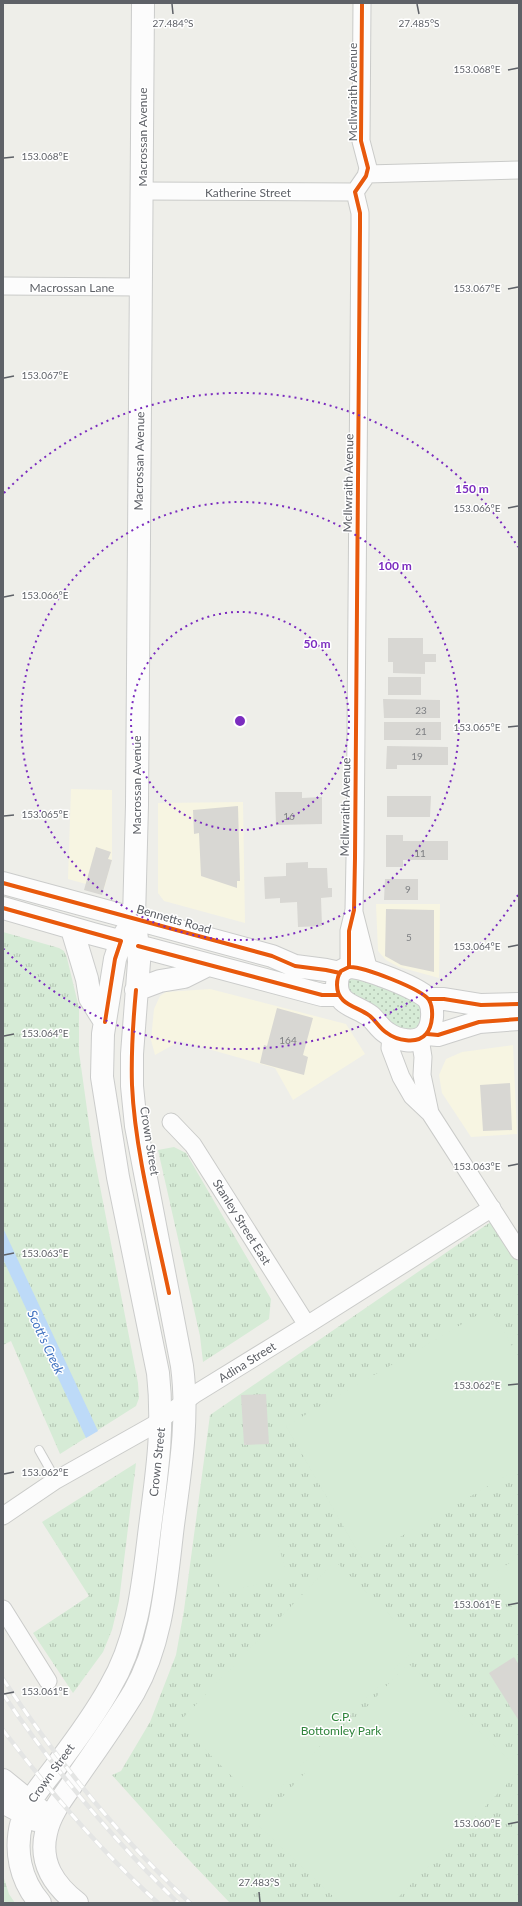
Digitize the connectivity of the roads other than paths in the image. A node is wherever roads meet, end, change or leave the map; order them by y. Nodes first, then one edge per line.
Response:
1 (143, 3) edge
2 (362, 3) edge
3 (519, 170) edge
4 (367, 174) junction
5 (141, 191) junction
6 (355, 192) junction
7 (3, 286) edge
8 (140, 287) junction
9 (3, 883) edge
10 (3, 908) edge
11 (134, 918) junction
12 (72, 929) junction
13 (130, 944) junction
14 (208, 965) junction
15 (352, 971) junction
16 (136, 990) junction
17 (339, 996) junction
18 (429, 999) junction
19 (519, 1004) edge
20 (519, 1019) edge
21 (105, 1022) junction
22 (391, 1036) junction
23 (424, 1036) junction
24 (430, 1113) junction
25 (171, 1122) dead end
26 (492, 1208) junction
27 (519, 1251) edge
28 (307, 1325) junction
29 (185, 1400) junction
30 (161, 1419) junction
31 (38, 1450) dead end
32 (56, 1480) junction
33 (3, 1516) edge
34 (3, 1609) edge
35 (48, 1680) dead end
36 (3, 1780) edge
37 (3, 1802) edge
38 (26, 1808) junction
39 (50, 1822) junction
40 (3, 1842) edge
41 (20, 1864) junction
42 (40, 1903) edge
43 (77, 1903) edge

1 - 5 main road, Macrossan Avenue
2 - 4 street, McIlwraith Avenue
3 - 4 street
4 - 6 street
5 - 6 street, Katherine Street
5 - 8 main road, Macrossan Avenue
6 - 15 street, McIlwraith Avenue
7 - 8 street, Macrossan Lane
8 - 11 main road, Macrossan Avenue
9 - 11 main road, Bennetts Road
10 - 12 main road
11 - 13 main road, Crown Street
11 - 15 main road, Bennetts Road
12 - 13 main road
12 - 21 main road
13 - 14 main road
13 - 16 main road, Crown Street
13 - 21 main road, Crown Street
14 - 16 main road
14 - 17 main road
15 - 17 main road
15 - 18 main road, Bennetts Road
16 - 29 main road, Crown Street
17 - 22 main road
18 - 19 main road
18 - 23 main road
20 - 23 main road
21 - 30 main road, Crown Street
22 - 23 main road
22 - 24 street
23 - 24 street
24 - 26 street
25 - 28 street, Stanley Street East
26 - 27 street
26 - 28 street, Adina Street
28 - 29 street, Adina Street
29 - 30 street, Adina Street
29 - 39 main road, Crown Street
30 - 32 street, Adina Street
30 - 38 main road, Crown Street
31 - 32 lane
32 - 33 street, Adina Street
34 - 35 street
36 - 38 main road
37 - 38 main road
38 - 39 main road
38 - 41 main road, Crown Street
39 - 43 main road
40 - 41 main road
41 - 42 main road

